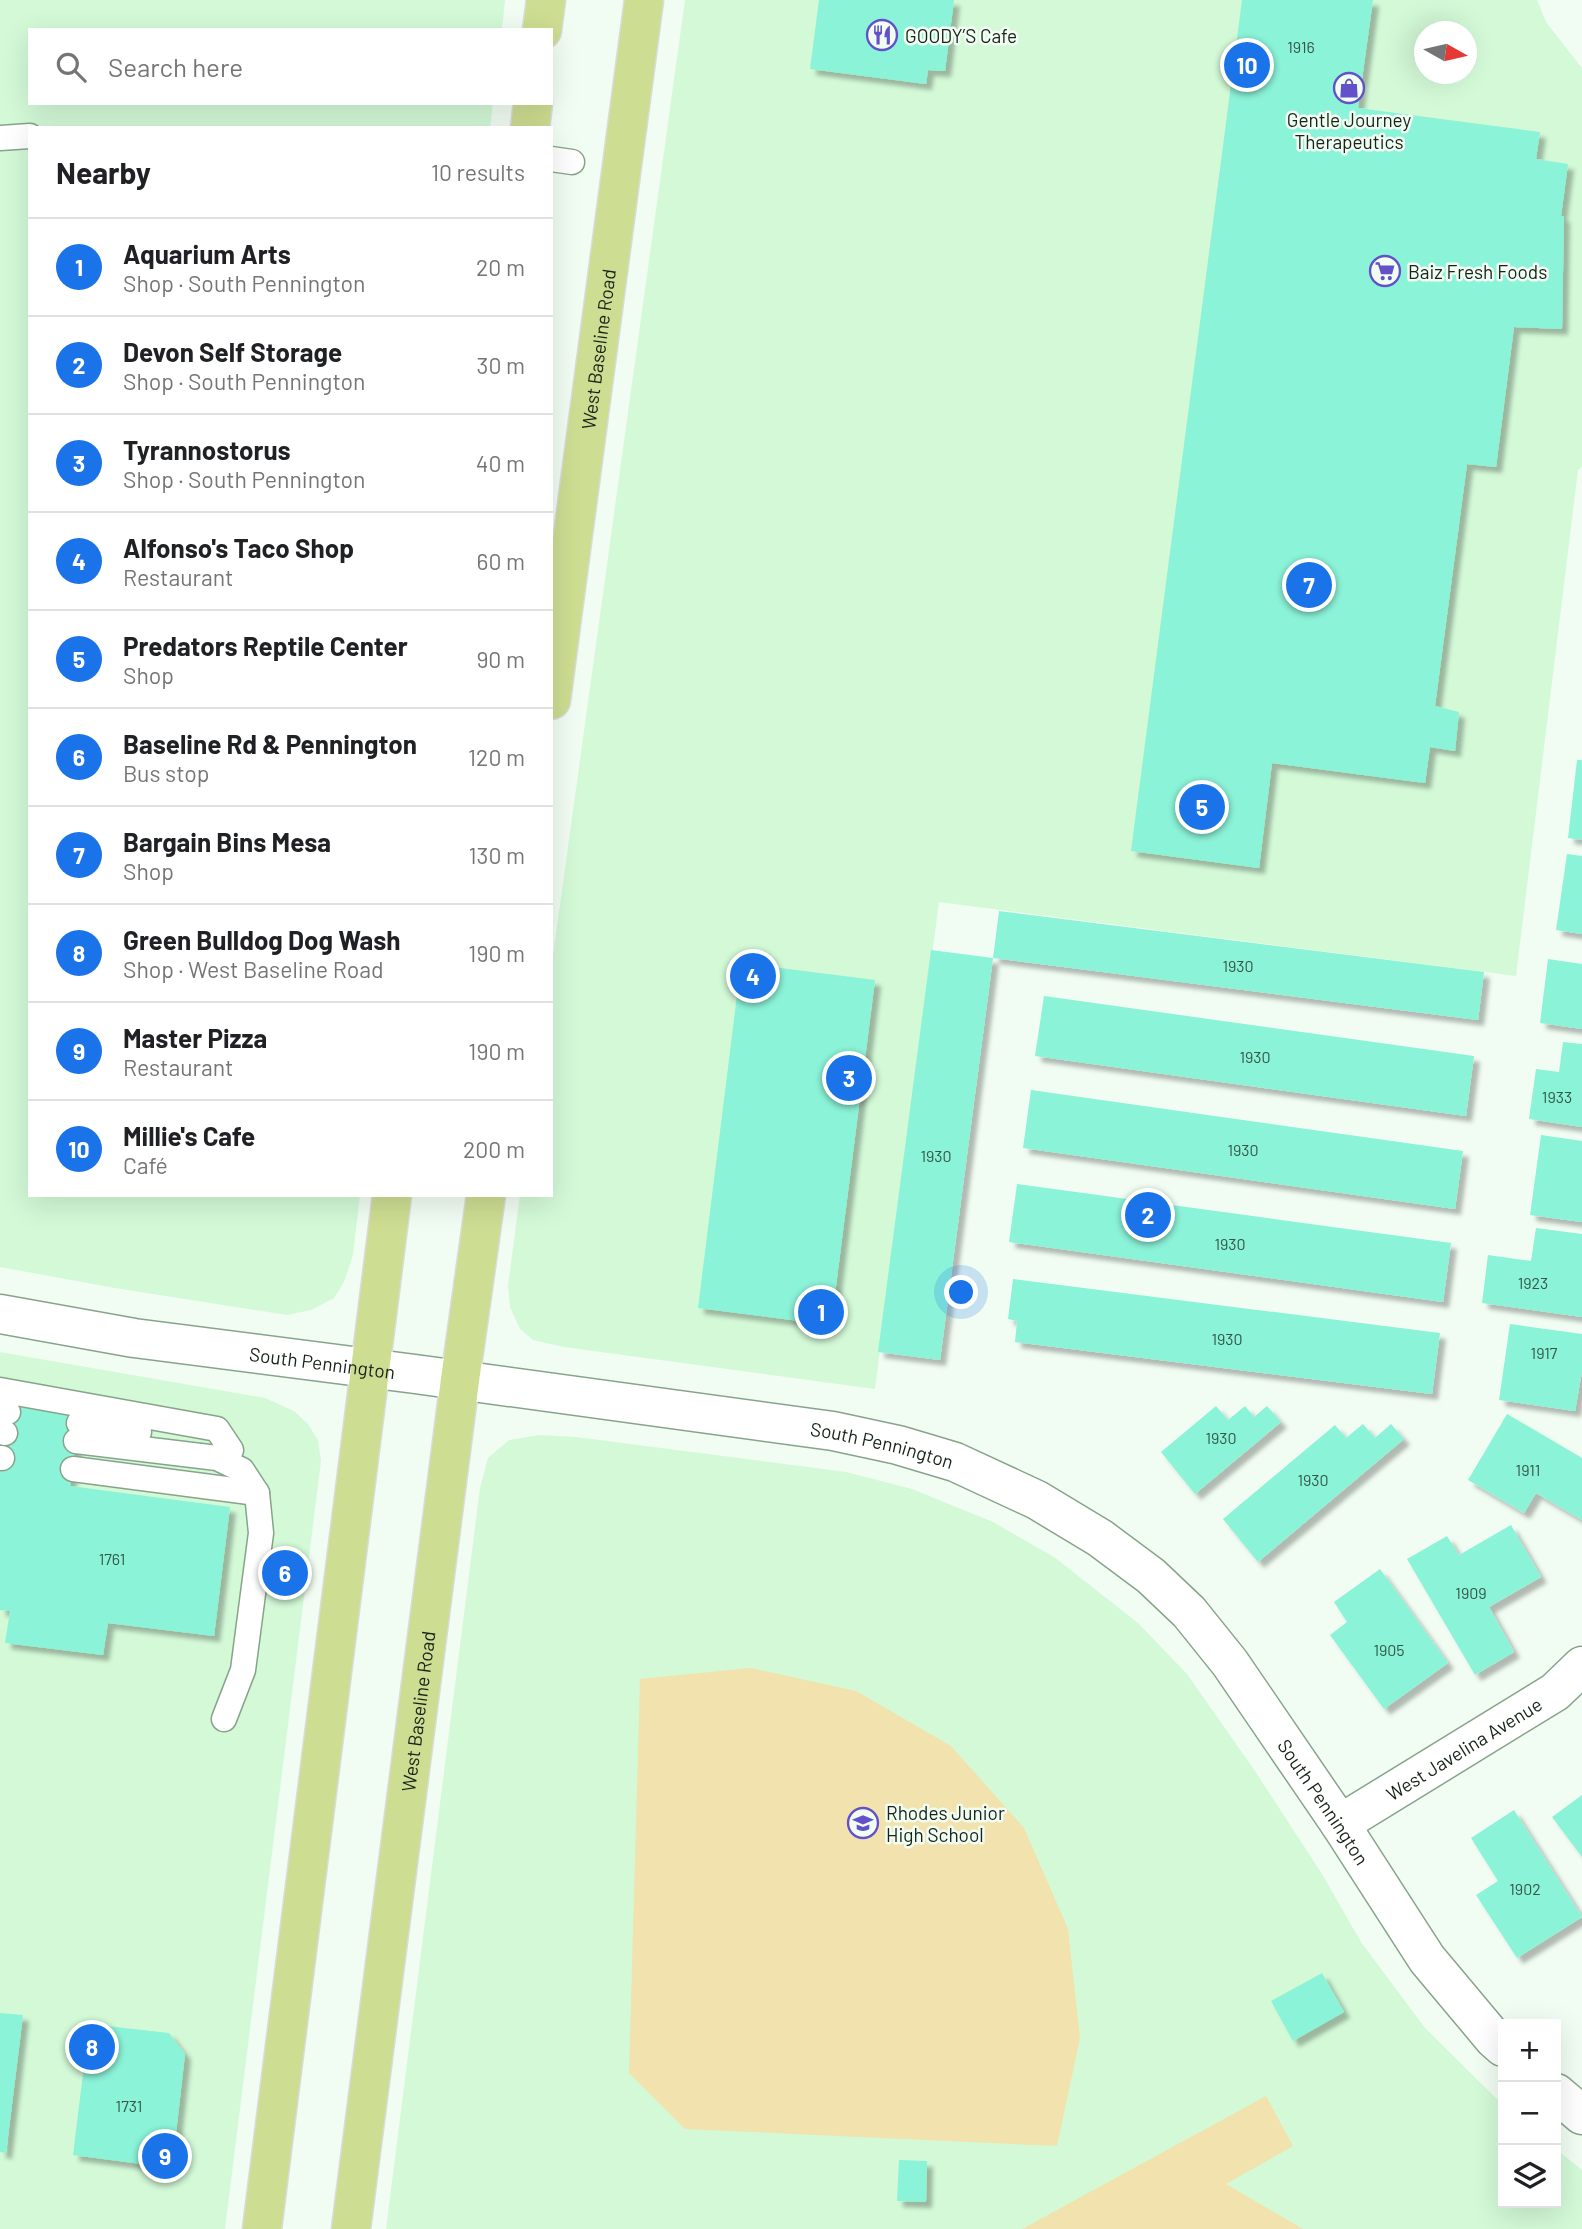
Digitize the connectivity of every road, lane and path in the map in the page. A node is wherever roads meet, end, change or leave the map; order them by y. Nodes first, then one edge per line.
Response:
1 (546, 0) edge
2 (644, 0) edge
3 (542, 28) edge
4 (533, 105) edge
5 (530, 126) edge
6 (28, 136) edge
7 (0, 138) edge
8 (553, 686) edge
9 (392, 1197) edge
10 (486, 1197) edge
11 (0, 1314) edge
12 (370, 1368) junction
13 (460, 1380) junction
14 (3, 1415) edge
15 (78, 1432) dead end
16 (236, 1460) junction
17 (73, 1469) dead end
18 (257, 1493) junction
19 (1582, 1666) edge
20 (224, 1719) dead end
21 (1340, 1825) junction
22 (1498, 2043) edge
23 (1561, 2097) edge
24 (1582, 2115) edge
25 (262, 2229) edge
26 (351, 2229) edge

1 - 3 main road
2 - 8 main road, West Baseline Road
4 - 5 main road
6 - 7 lane
9 - 12 main road
10 - 13 main road, West Baseline Road
11 - 12 street, South Pennington
12 - 13 street, South Pennington
12 - 25 main road
13 - 21 street, South Pennington
13 - 26 main road, West Baseline Road
14 - 16 lane
15 - 16 lane
16 - 18 lane
17 - 18 lane
18 - 20 lane
19 - 21 street, West Javelina Avenue
21 - 22 street, South Pennington
23 - 24 street

